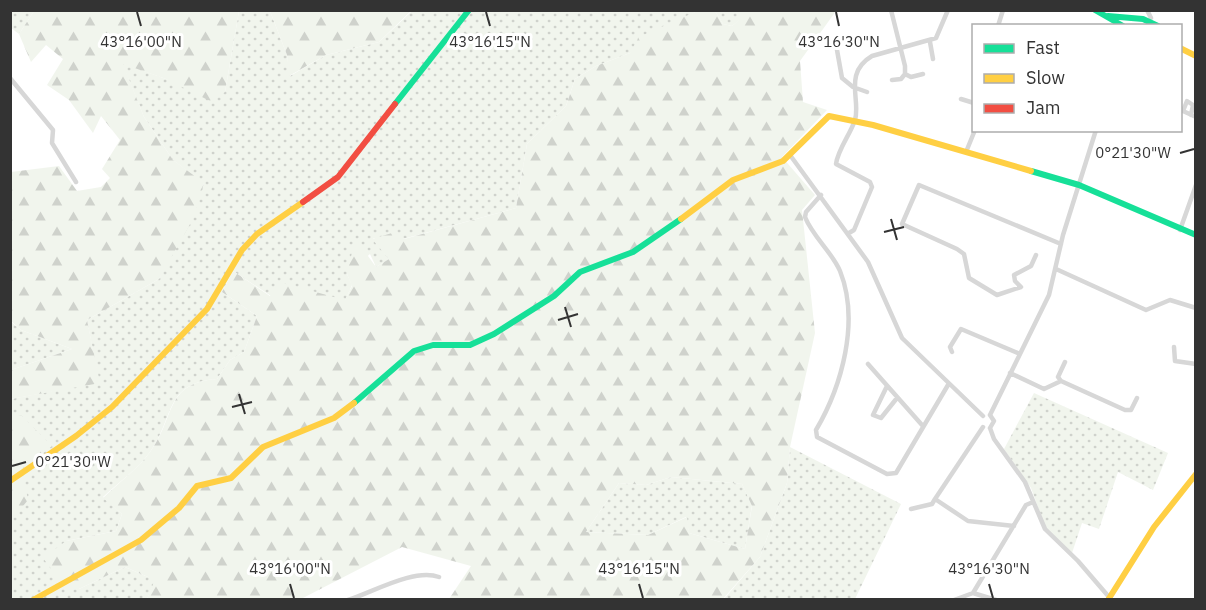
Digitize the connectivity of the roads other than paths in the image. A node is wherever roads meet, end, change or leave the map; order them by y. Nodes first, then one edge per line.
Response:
1 (469, 10) edge
2 (891, 10) edge
3 (1095, 10) edge
4 (1146, 10) edge
5 (946, 12) edge
6 (1108, 16) junction
7 (1151, 18) junction
8 (1139, 19) junction
9 (1120, 24) edge
10 (1135, 24) edge
11 (1156, 24) edge
12 (930, 42) junction
13 (1182, 49) edge
14 (837, 50) dead end
15 (900, 50) junction
16 (1196, 56) edge
17 (933, 58) dead end
18 (905, 74) junction
19 (923, 74) dead end
20 (10, 78) edge
21 (892, 80) dead end
22 (853, 87) junction
23 (867, 92) dead end
24 (961, 99) dead end
25 (972, 102) edge
26 (855, 120) junction
27 (974, 132) edge
28 (1094, 132) edge
29 (966, 152) junction
30 (790, 155) junction
31 (76, 182) dead end
32 (1079, 185) junction
33 (1196, 185) edge
34 (820, 195) junction
35 (1180, 230) junction
36 (849, 233) junction
37 (1196, 235) edge
38 (1061, 244) junction
39 (1036, 255) dead end
40 (1056, 269) junction
41 (1196, 308) edge
42 (1174, 347) dead end
43 (952, 352) dead end
44 (1020, 354) junction
45 (1065, 362) dead end
46 (868, 364) dead end
47 (1196, 364) edge
48 (1010, 374) junction
49 (1061, 381) junction
50 (948, 385) junction
51 (887, 386) junction
52 (897, 398) junction
53 (1137, 398) dead end
54 (990, 415) junction
55 (983, 416) junction
56 (922, 425) junction
57 (983, 427) junction
58 (990, 428) junction
59 (1196, 474) edge
60 (10, 481) edge
61 (935, 499) junction
62 (1033, 502) junction
63 (911, 509) dead end
64 (1014, 526) junction
65 (439, 577) dead end
66 (973, 593) junction
67 (1109, 598) edge
68 (33, 600) edge
69 (348, 600) edge
70 (954, 600) edge
71 (996, 600) edge

1 - 60 street
2 - 15 street
3 - 6 street
4 - 7 street
4 - 8 street
5 - 12 street
6 - 8 street
6 - 9 street
7 - 8 street
7 - 11 street
8 - 10 street
12 - 15 street
12 - 17 street
13 - 16 street
14 - 22 street
15 - 18 street
15 - 22 street
18 - 19 street
18 - 21 street
20 - 31 street
22 - 23 street
22 - 26 street
24 - 25 street
26 - 29 street
26 - 30 street
26 - 36 street
27 - 29 street
28 - 32 street
29 - 32 street
30 - 34 street
30 - 68 street
32 - 35 street
32 - 38 street
33 - 35 street
34 - 36 street
34 - 56 street
35 - 37 street
36 - 50 street
38 - 39 street
38 - 40 street
40 - 41 street
40 - 44 street
42 - 47 street
43 - 44 street
44 - 48 street
45 - 49 street
46 - 51 street
48 - 49 street
48 - 54 street
49 - 53 street
50 - 55 street
50 - 56 street
51 - 52 street
51 - 52 street
52 - 56 street
54 - 55 street
54 - 58 street
55 - 57 street
57 - 58 street
57 - 61 street
58 - 62 street
59 - 67 street
61 - 63 street
61 - 64 street
62 - 64 street
62 - 67 street
64 - 66 street
65 - 69 street
66 - 70 street
66 - 71 street

